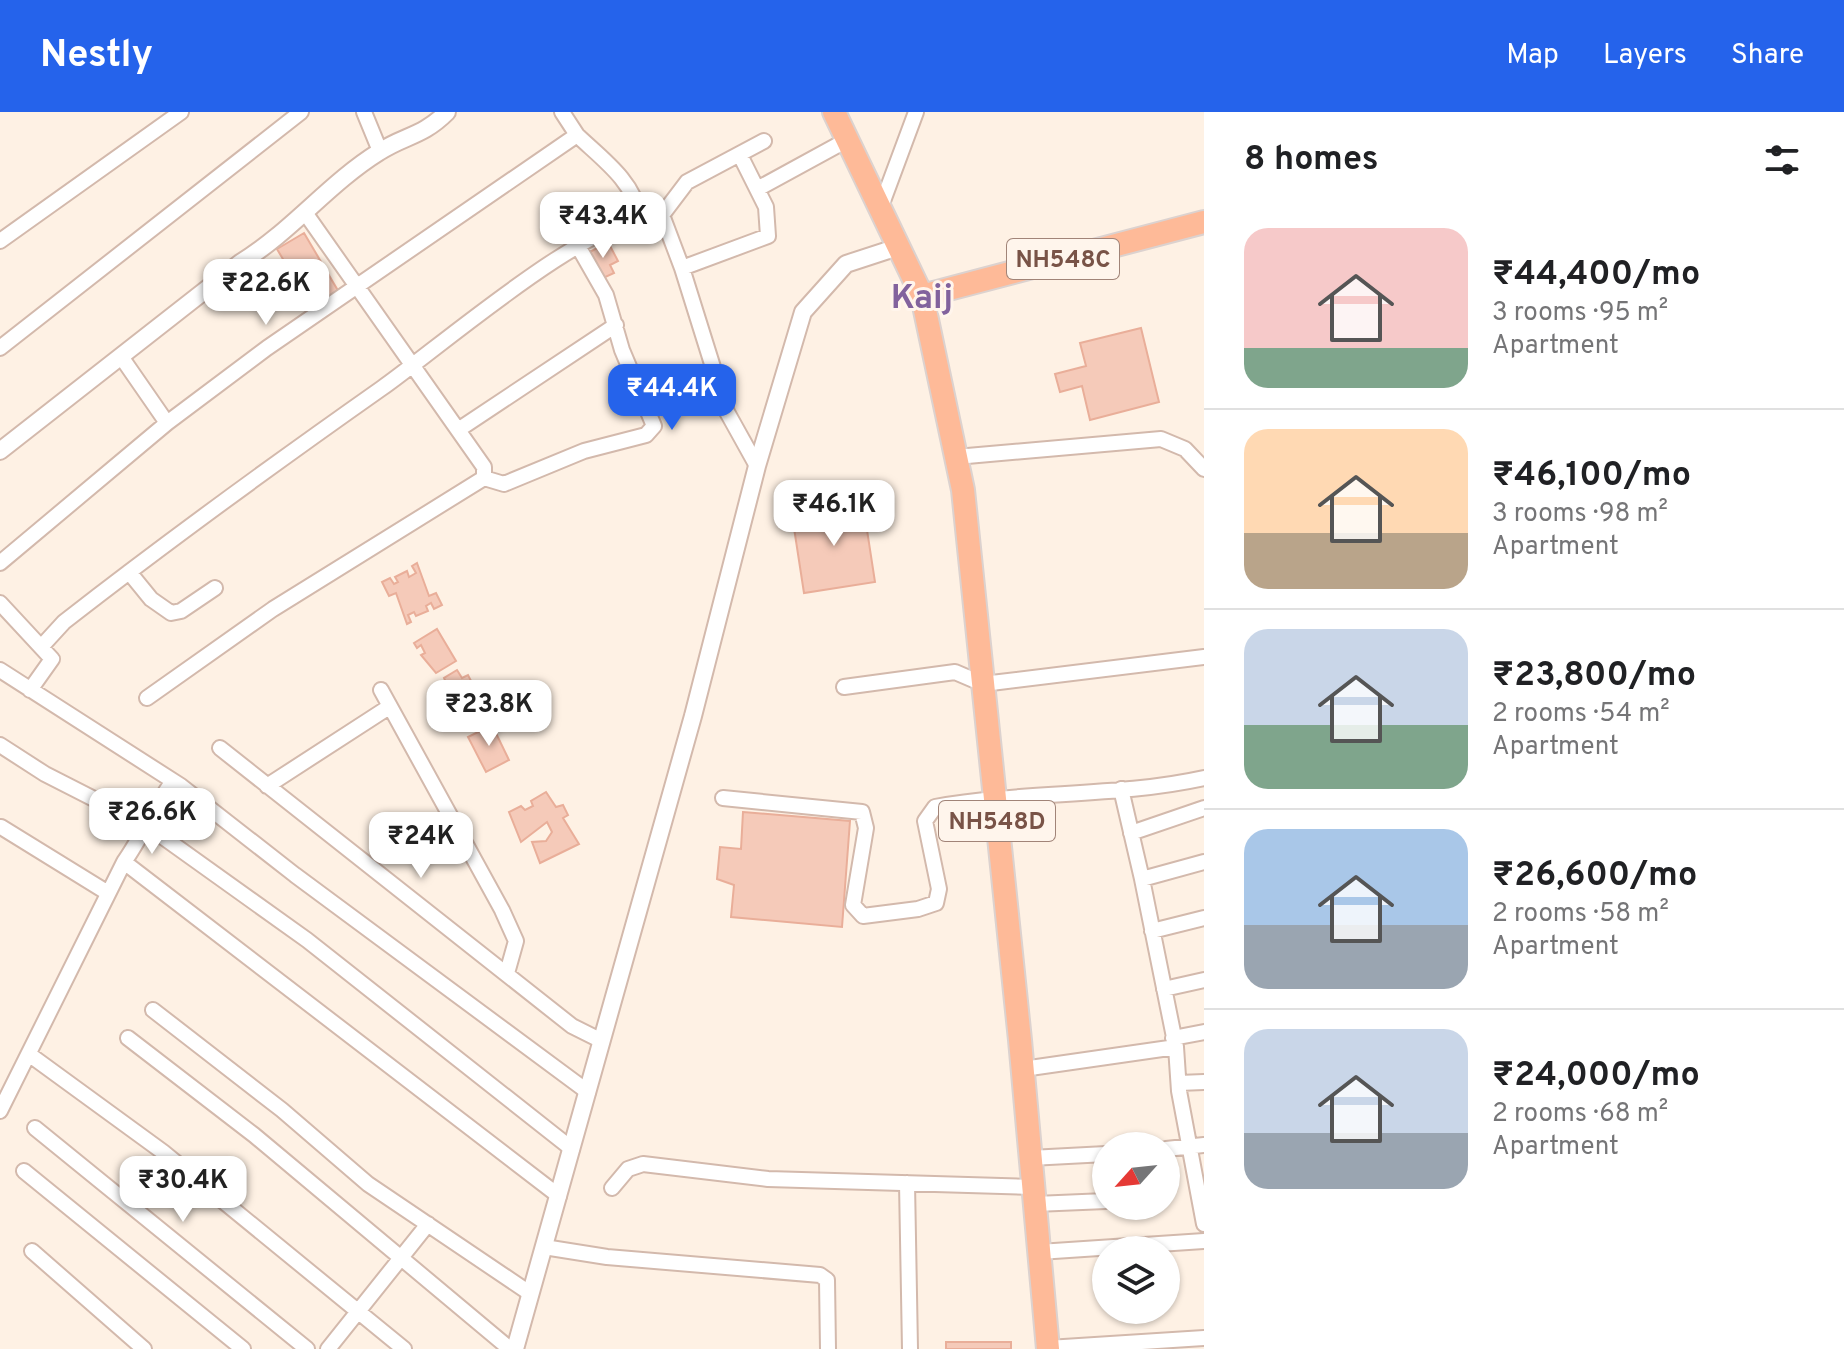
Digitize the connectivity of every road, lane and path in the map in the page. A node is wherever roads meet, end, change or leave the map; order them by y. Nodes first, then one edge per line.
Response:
1 (181, 112) edge
2 (301, 112) edge
3 (364, 112) edge
4 (447, 112) edge
5 (562, 112) edge
6 (834, 112) edge
7 (916, 112) edge
8 (577, 135) junction
9 (847, 140) junction
10 (764, 141) dead end
11 (380, 151) junction
12 (740, 155) junction
13 (759, 188) junction
14 (880, 209) junction
15 (306, 214) junction
16 (639, 215) junction
17 (662, 215) junction
18 (1204, 222) edge
19 (0, 241) edge
20 (578, 246) junction
21 (898, 247) junction
22 (682, 268) junction
23 (358, 288) junction
24 (922, 296) junction
25 (616, 325) junction
26 (0, 348) edge
27 (122, 358) junction
28 (414, 365) junction
29 (167, 423) junction
30 (458, 430) junction
31 (0, 451) edge
32 (956, 457) junction
33 (757, 466) junction
34 (1204, 469) edge
35 (484, 478) junction
36 (0, 563) edge
37 (129, 572) junction
38 (215, 588) dead end
39 (0, 603) edge
40 (42, 646) junction
41 (1204, 657) edge
42 (0, 670) edge
43 (983, 684) junction
44 (844, 687) dead end
45 (30, 690) junction
46 (381, 690) dead end
47 (147, 698) dead end
48 (389, 707) junction
49 (0, 745) edge
50 (220, 748) dead end
51 (1204, 778) edge
52 (173, 781) junction
53 (267, 786) junction
54 (1121, 789) junction
55 (995, 797) junction
56 (723, 798) dead end
57 (1204, 808) edge
58 (1, 827) edge
59 (149, 827) junction
60 (1131, 833) junction
61 (124, 862) junction
62 (1204, 862) edge
63 (1142, 879) junction
64 (108, 893) junction
65 (1204, 918) edge
66 (1152, 931) junction
67 (507, 973) junction
68 (1204, 980) edge
69 (1164, 989) junction
70 (153, 1010) dead end
71 (1204, 1032) edge
72 (128, 1038) dead end
73 (602, 1041) junction
74 (1174, 1042) junction
75 (30, 1055) junction
76 (1023, 1069) junction
77 (1204, 1082) edge
78 (1179, 1083) junction
79 (588, 1092) junction
80 (0, 1111) edge
81 (35, 1128) dead end
82 (1197, 1146) edge
83 (572, 1149) junction
84 (1092, 1155) edge
85 (1030, 1158) junction
86 (24, 1171) dead end
87 (907, 1183) junction
88 (612, 1188) dead end
89 (559, 1196) junction
90 (1034, 1196) junction
91 (1202, 1197) edge
92 (1092, 1200) edge
93 (428, 1224) junction
94 (1204, 1224) edge
95 (1204, 1241) edge
96 (544, 1247) junction
97 (32, 1251) dead end
98 (1039, 1252) junction
99 (403, 1259) junction
100 (531, 1294) junction
101 (361, 1312) junction
102 (1204, 1338) edge
103 (330, 1348) edge
104 (1048, 1348) edge
105 (144, 1349) edge
106 (243, 1349) edge
107 (307, 1349) edge
108 (404, 1349) edge
109 (513, 1349) edge
110 (828, 1349) edge
111 (910, 1349) edge

1 - 19 street
2 - 26 street
3 - 11 street
4 - 11 street
5 - 8 street
6 - 9 highway, NH548D
7 - 14 street
8 - 16 street
8 - 23 street
9 - 13 street
9 - 14 highway, NH548D
10 - 12 street
11 - 15 street
12 - 13 street
12 - 17 street
13 - 22 street
14 - 21 highway, NH548D
15 - 23 street
15 - 27 street
16 - 17 street
16 - 20 street
17 - 22 street
18 - 24 highway, NH548C
20 - 25 street
20 - 28 street
21 - 24 highway, NH548D
21 - 33 street
22 - 33 street
23 - 28 street
23 - 29 street
24 - 32 highway, NH548D
25 - 30 street
25 - 35 street
27 - 29 street
27 - 31 street
28 - 30 street
28 - 37 street
29 - 36 street
30 - 35 street
32 - 34 street
32 - 43 highway, NH548D
33 - 73 street
35 - 47 street
37 - 38 street
37 - 40 street
39 - 40 street
40 - 45 street
41 - 43 street
42 - 45 street
43 - 44 street
43 - 55 highway, NH548D
45 - 52 street
46 - 48 street
48 - 53 street
48 - 67 street
49 - 59 street
50 - 53 street
51 - 54 street
52 - 59 street
52 - 79 street
53 - 67 street
54 - 55 street
54 - 60 street
55 - 56 street
55 - 76 highway, NH548D
57 - 60 street
58 - 64 street
59 - 61 street
59 - 83 street
60 - 63 street
61 - 64 street
61 - 89 street
62 - 63 street
63 - 66 street
64 - 75 street
65 - 66 street
66 - 69 street
67 - 73 street
68 - 69 street
69 - 74 street
70 - 93 street
71 - 74 street
72 - 99 street
73 - 79 street
74 - 76 street
74 - 78 street
75 - 80 street
75 - 101 street
76 - 85 highway, NH548D
77 - 78 street
78 - 82 street
79 - 83 street
81 - 107 street
82 - 91 street
83 - 89 street
84 - 85 street
85 - 90 highway, NH548D
86 - 106 street
87 - 88 street
87 - 90 street
87 - 111 street
89 - 96 street
90 - 92 street
90 - 98 highway, NH548D
91 - 94 street
93 - 99 street
93 - 100 street
95 - 98 street
96 - 100 street
96 - 110 street
97 - 105 street
98 - 104 highway, NH548D
99 - 101 street
99 - 109 street
100 - 109 street
101 - 103 street
101 - 108 street
102 - 104 street

